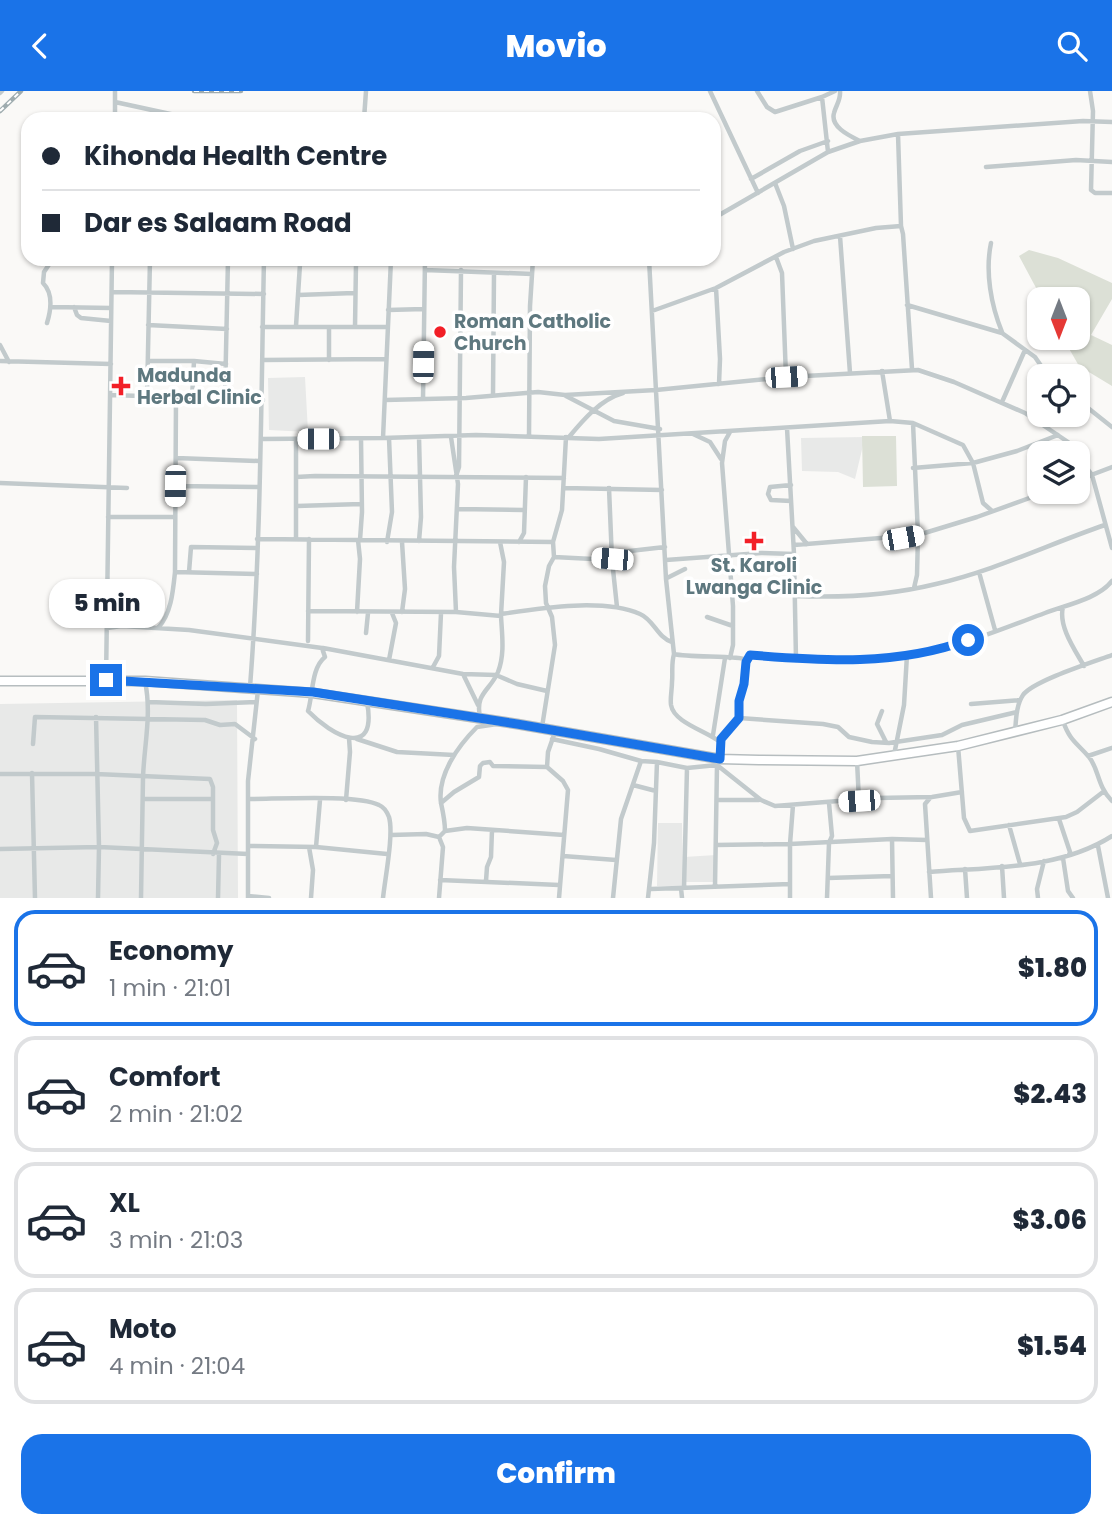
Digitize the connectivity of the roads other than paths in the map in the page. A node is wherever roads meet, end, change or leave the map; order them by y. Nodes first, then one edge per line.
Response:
1 (115, 91) edge
2 (366, 91) edge
3 (710, 91) edge
4 (757, 91) edge
5 (837, 91) edge
6 (1090, 91) edge
7 (822, 97) junction
8 (115, 102) junction
9 (1094, 111) junction
10 (115, 112) edge
11 (156, 112) edge
12 (364, 112) edge
13 (720, 112) edge
14 (721, 115) edge
15 (834, 117) junction
16 (1093, 120) junction
17 (1101, 120) junction
18 (1083, 121) junction
19 (1112, 122) edge
20 (827, 125) junction
21 (898, 134) junction
22 (828, 141) junction
23 (860, 141) junction
24 (828, 152) junction
25 (1093, 160) junction
26 (1112, 162) edge
27 (986, 167) dead end
28 (751, 179) junction
29 (775, 184) junction
30 (758, 193) junction
31 (1112, 193) edge
32 (721, 214) edge
33 (901, 226) junction
34 (840, 236) junction
35 (991, 243) dead end
36 (793, 249) junction
37 (776, 257) junction
38 (48, 266) edge
39 (112, 266) edge
40 (150, 266) edge
41 (228, 266) edge
42 (264, 266) edge
43 (300, 266) edge
44 (356, 266) edge
45 (391, 266) edge
46 (425, 266) edge
47 (533, 266) edge
48 (649, 266) edge
49 (425, 270) junction
50 (461, 270) junction
51 (494, 273) junction
52 (532, 274) junction
53 (716, 288) junction
54 (112, 292) junction
55 (151, 293) junction
56 (229, 293) junction
57 (264, 293) junction
58 (354, 293) junction
59 (298, 295) junction
60 (907, 305) junction
61 (73, 306) junction
62 (52, 307) junction
63 (111, 307) junction
64 (424, 309) junction
65 (388, 310) junction
66 (652, 311) junction
67 (111, 321) junction
68 (47, 323) dead end
69 (148, 325) junction
70 (262, 327) junction
71 (296, 327) junction
72 (329, 327) junction
73 (355, 327) junction
74 (387, 327) junction
75 (227, 329) junction
76 (1002, 333) junction
77 (0, 345) edge
78 (1025, 350) junction
79 (386, 359) junction
80 (263, 360) junction
81 (329, 360) junction
82 (0, 361) edge
83 (148, 361) junction
84 (194, 361) junction
85 (9, 362) junction
86 (111, 364) junction
87 (226, 364) junction
88 (1039, 364) edge
89 (912, 369) junction
90 (882, 371) junction
91 (850, 373) junction
92 (786, 377) junction
93 (719, 384) junction
94 (656, 390) junction
95 (631, 391) junction
96 (528, 393) junction
97 (110, 395) junction
98 (493, 395) junction
99 (565, 395) junction
100 (147, 397) junction
101 (176, 397) junction
102 (225, 397) junction
103 (459, 397) junction
104 (192, 398) junction
105 (423, 399) junction
106 (263, 400) junction
107 (385, 400) junction
108 (1002, 402) junction
109 (1090, 410) edge
110 (594, 411) junction
111 (890, 421) junction
112 (913, 422) junction
113 (1112, 427) edge
114 (787, 428) junction
115 (730, 431) junction
116 (660, 432) junction
117 (690, 433) junction
118 (1059, 435) junction
119 (458, 436) junction
120 (529, 436) junction
121 (419, 437) junction
122 (451, 437) junction
123 (568, 437) junction
124 (383, 438) junction
125 (389, 438) junction
126 (261, 439) junction
127 (296, 439) junction
128 (361, 439) junction
129 (176, 458) junction
130 (260, 461) junction
131 (722, 463) junction
132 (973, 463) junction
133 (1112, 467) edge
134 (913, 468) junction
135 (1092, 475) junction
136 (361, 476) junction
137 (390, 476) junction
138 (419, 476) junction
139 (456, 476) junction
140 (296, 477) junction
141 (526, 477) junction
142 (564, 478) junction
143 (0, 483) edge
144 (791, 485) junction
145 (175, 486) junction
146 (259, 487) junction
147 (109, 488) junction
148 (127, 488) dead end
149 (564, 488) junction
150 (609, 488) junction
151 (662, 490) junction
152 (1027, 499) edge
153 (791, 501) junction
154 (983, 501) junction
155 (361, 503) junction
156 (296, 506) junction
157 (457, 509) junction
158 (523, 510) junction
159 (992, 511) junction
160 (108, 517) junction
161 (174, 517) junction
162 (977, 517) junction
163 (1105, 525) junction
164 (792, 526) junction
165 (918, 535) junction
166 (296, 538) junction
167 (309, 539) junction
168 (257, 540) junction
169 (359, 540) junction
170 (419, 541) junction
171 (387, 542) junction
172 (402, 542) junction
173 (457, 542) junction
174 (500, 542) junction
175 (553, 542) junction
176 (519, 543) junction
177 (807, 544) junction
178 (794, 545) junction
179 (665, 547) junction
180 (257, 548) junction
181 (1112, 548) edge
182 (612, 553) junction
183 (794, 554) junction
184 (554, 557) junction
185 (731, 557) junction
186 (612, 559) junction
187 (666, 560) junction
188 (685, 569) dead end
189 (175, 572) junction
190 (189, 572) junction
191 (979, 572) junction
192 (257, 574) junction
193 (666, 579) junction
194 (1111, 583) edge
195 (914, 588) junction
196 (796, 596) junction
197 (1063, 606) junction
198 (617, 607) junction
199 (550, 609) junction
200 (308, 611) junction
201 (357, 612) junction
202 (456, 612) junction
203 (368, 613) junction
204 (391, 613) junction
205 (402, 613) junction
206 (441, 614) junction
207 (501, 615) junction
208 (707, 617) dead end
209 (107, 628) junction
210 (158, 628) junction
211 (733, 629) junction
212 (995, 630) junction
213 (366, 633) dead end
214 (253, 639) junction
215 (308, 641) dead end
216 (672, 642) junction
217 (322, 648) junction
218 (674, 654) junction
219 (907, 655) junction
220 (1112, 655) edge
221 (739, 657) junction
222 (727, 658) junction
223 (389, 660) junction
224 (747, 660) junction
225 (796, 660) junction
226 (1084, 666) junction
227 (433, 667) junction
228 (463, 674) junction
229 (496, 675) junction
230 (106, 680) junction
231 (0, 681) edge
232 (145, 681) junction
233 (254, 688) junction
234 (547, 691) junction
235 (313, 692) junction
236 (1020, 700) junction
237 (367, 701) junction
238 (149, 702) junction
239 (257, 702) junction
240 (1112, 702) edge
241 (971, 704) dead end
242 (478, 705) junction
243 (882, 711) dead end
244 (1017, 712) junction
245 (96, 717) junction
246 (480, 718) junction
247 (739, 718) junction
248 (149, 719) junction
249 (1062, 720) junction
250 (505, 722) junction
251 (542, 728) junction
252 (1015, 733) junction
253 (554, 735) junction
254 (713, 735) junction
255 (349, 738) junction
256 (254, 739) junction
257 (357, 739) junction
258 (720, 742) junction
259 (896, 742) junction
260 (886, 743) junction
261 (33, 744) dead end
262 (958, 746) junction
263 (1112, 748) edge
264 (454, 755) junction
265 (894, 756) junction
266 (1088, 756) junction
267 (641, 761) junction
268 (857, 761) junction
269 (657, 762) junction
270 (718, 762) junction
271 (547, 767) junction
272 (687, 768) junction
273 (32, 773) junction
274 (0, 774) edge
275 (96, 774) junction
276 (143, 776) junction
277 (633, 785) junction
278 (656, 791) junction
279 (962, 792) junction
280 (1103, 792) junction
281 (931, 797) junction
282 (143, 799) junction
283 (213, 799) junction
284 (249, 799) junction
285 (320, 800) junction
286 (346, 800) junction
287 (718, 800) junction
288 (761, 800) junction
289 (859, 801) junction
290 (1112, 801) edge
291 (441, 803) junction
292 (829, 803) junction
293 (793, 805) junction
294 (1059, 818) junction
295 (1009, 825) junction
296 (492, 830) junction
297 (445, 831) junction
298 (391, 835) junction
299 (564, 835) junction
300 (1112, 836) edge
301 (439, 837) junction
302 (892, 839) junction
303 (928, 840) junction
304 (829, 843) junction
305 (790, 844) junction
306 (716, 845) junction
307 (248, 846) junction
308 (1098, 846) junction
309 (34, 847) junction
310 (99, 847) junction
311 (312, 847) junction
312 (142, 848) junction
313 (0, 849) edge
314 (216, 854) junction
315 (248, 854) junction
316 (387, 854) junction
317 (563, 856) junction
318 (1066, 857) junction
319 (616, 860) junction
320 (1044, 861) junction
321 (1020, 864) junction
322 (1002, 866) junction
323 (965, 869) junction
324 (929, 873) junction
325 (892, 876) junction
326 (828, 878) junction
327 (440, 880) junction
328 (486, 881) junction
329 (790, 884) junction
330 (559, 885) junction
331 (715, 886) junction
332 (651, 888) junction
333 (682, 888) junction
334 (1109, 894) edge
335 (248, 897) edge
336 (34, 898) edge
337 (98, 898) edge
338 (141, 898) edge
339 (218, 898) edge
340 (269, 898) edge
341 (311, 898) edge
342 (383, 898) edge
343 (439, 898) edge
344 (559, 898) edge
345 (613, 898) edge
346 (649, 898) edge
347 (682, 898) edge
348 (790, 898) edge
349 (827, 898) edge
350 (893, 898) edge
351 (931, 898) edge
352 (967, 898) edge
353 (1004, 898) edge
354 (1038, 898) edge
355 (1073, 898) edge

1 - 8 street
2 - 12 street
3 - 13 street
4 - 7 street
5 - 7 street
5 - 15 street
6 - 9 street
7 - 20 street
8 - 10 street
8 - 11 street
9 - 16 street
9 - 17 street
9 - 18 street
14 - 28 street
15 - 20 street
15 - 23 street
16 - 17 street
16 - 18 street
16 - 25 street
17 - 19 street
18 - 21 street
20 - 22 street
21 - 23 street
21 - 33 street
22 - 24 street
22 - 28 street
23 - 24 street
24 - 29 street
25 - 26 street
25 - 27 street
25 - 31 street
28 - 30 street
29 - 30 street
29 - 36 street
30 - 32 street
33 - 34 street
33 - 60 street
34 - 36 street
34 - 91 street
35 - 76 street
36 - 37 street
37 - 53 street
37 - 92 street
38 - 62 street
39 - 54 street
40 - 55 street
41 - 56 street
42 - 57 street
43 - 59 street
44 - 58 street
45 - 65 street
46 - 49 street
47 - 52 street
48 - 66 street
49 - 50 street
49 - 64 street
50 - 51 street
50 - 103 street
51 - 52 street
51 - 98 street
52 - 96 street
53 - 66 street
53 - 93 street
54 - 55 street
54 - 63 street
55 - 56 street
55 - 69 street
56 - 57 street
56 - 75 street
57 - 70 street
58 - 59 street
58 - 73 street
59 - 71 street
60 - 76 street
60 - 89 street
61 - 62 street
61 - 63 street
61 - 67 street
62 - 68 street
63 - 67 street
64 - 65 street
64 - 105 street
65 - 74 street
66 - 94 street
67 - 86 street
69 - 75 street
69 - 83 street
70 - 71 street
70 - 80 street
71 - 72 street
72 - 73 street
72 - 81 street
73 - 74 street
74 - 79 street
75 - 87 street
76 - 78 street
77 - 85 street
78 - 88 street
78 - 108 street
79 - 81 street
79 - 107 street
80 - 81 street
80 - 106 street
82 - 85 street
83 - 84 street
83 - 100 street
84 - 87 street
84 - 104 street
85 - 86 street
86 - 97 street
87 - 102 street
89 - 90 street
89 - 108 street
90 - 91 street
90 - 111 street
91 - 92 street
92 - 93 street
93 - 94 street
94 - 95 street
94 - 116 street
95 - 99 street
95 - 110 street
96 - 98 street
96 - 99 street
96 - 120 street
97 - 100 street
97 - 147 street
98 - 103 street
99 - 110 street
100 - 101 street
101 - 104 street
101 - 129 street
102 - 104 street
102 - 106 street
103 - 105 street
103 - 119 street
105 - 107 street
106 - 126 street
107 - 124 street
108 - 118 street
109 - 113 street
110 - 116 street
110 - 123 street
111 - 112 street
111 - 114 street
112 - 132 street
112 - 134 street
114 - 115 street
114 - 144 street
115 - 117 street
115 - 131 street
116 - 117 street
116 - 123 street
116 - 151 street
117 - 131 street
118 - 132 street
118 - 135 street
119 - 120 street
119 - 122 street
119 - 139 street
120 - 123 street
121 - 122 street
121 - 125 street
121 - 138 street
122 - 139 street
123 - 142 street
124 - 125 street
124 - 128 street
125 - 137 street
126 - 127 street
126 - 130 street
127 - 128 street
127 - 140 street
128 - 136 street
129 - 130 street
129 - 145 street
130 - 146 street
131 - 185 street
132 - 134 street
132 - 154 street
133 - 135 street
134 - 165 street
135 - 163 street
136 - 137 street
136 - 140 street
136 - 155 street
137 - 138 street
137 - 171 street
138 - 139 street
138 - 170 street
139 - 141 street
139 - 157 street
140 - 156 street
141 - 142 street
141 - 158 street
142 - 149 street
143 - 147 street
144 - 153 street
144 - 153 street
145 - 146 street
145 - 161 street
146 - 168 street
147 - 148 street
147 - 160 street
149 - 150 street
149 - 175 street
150 - 151 street
150 - 182 street
151 - 179 street
152 - 159 street
153 - 164 street
154 - 159 street
154 - 162 street
155 - 156 street
155 - 169 street
156 - 166 street
157 - 158 street
157 - 173 street
158 - 176 street
159 - 162 street
160 - 161 street
160 - 209 street
161 - 189 street
162 - 165 street
163 - 181 street
163 - 191 street
164 - 177 street
164 - 178 street
165 - 177 street
165 - 195 street
166 - 167 street
166 - 168 street
167 - 169 street
167 - 200 street
168 - 180 street
169 - 171 street
169 - 201 street
170 - 172 street
170 - 173 street
171 - 172 street
172 - 205 street
173 - 174 street
173 - 202 street
174 - 176 street
174 - 207 street
175 - 176 street
175 - 184 street
177 - 178 street
178 - 183 street
179 - 182 street
179 - 187 street
180 - 190 street
180 - 192 street
182 - 186 street
183 - 185 street
183 - 196 street
184 - 186 street
184 - 199 street
185 - 187 street
185 - 211 street
186 - 198 street
187 - 193 street
188 - 193 street
189 - 190 street
189 - 210 street
190 - 192 street
191 - 195 street
191 - 212 street
192 - 214 street
193 - 216 street
194 - 197 street
195 - 196 street
196 - 225 street
197 - 212 street
197 - 226 street
198 - 199 street
198 - 216 street
199 - 207 street
199 - 234 street
200 - 201 street
200 - 215 street
201 - 203 street
202 - 206 street
202 - 207 street
203 - 204 street
203 - 213 street
204 - 205 street
204 - 223 street
205 - 206 street
206 - 227 street
207 - 229 street
208 - 211 street
209 - 210 street
209 - 230 street
210 - 214 street
211 - 221 street
211 - 222 street
212 - 219 street
214 - 217 street
214 - 233 street
216 - 218 street
217 - 223 street
217 - 235 street
218 - 222 street
218 - 254 street
219 - 225 street
219 - 259 street
220 - 226 street
221 - 222 street
221 - 224 street
222 - 254 street
223 - 227 street
224 - 225 street
224 - 247 street
226 - 236 street
227 - 228 street
228 - 229 street
228 - 242 street
229 - 234 street
229 - 242 street
230 - 231 highway
230 - 232 highway
232 - 233 highway
232 - 238 street
233 - 235 highway
233 - 239 street
234 - 251 street
235 - 237 highway
235 - 255 street
236 - 241 street
236 - 244 street
237 - 246 highway
237 - 257 street
238 - 239 street
238 - 248 street
239 - 256 street
240 - 249 highway
242 - 246 street
243 - 260 street
244 - 252 street
244 - 259 street
245 - 248 street
245 - 261 street
245 - 275 street
246 - 250 highway
247 - 258 street
247 - 260 street
248 - 256 street
248 - 276 street
249 - 252 highway
249 - 266 street
250 - 251 highway
250 - 264 street
251 - 253 highway
252 - 262 highway
253 - 267 street
253 - 270 highway
253 - 271 street
254 - 258 street
255 - 257 street
255 - 286 street
256 - 284 street
257 - 264 street
258 - 270 street
259 - 260 street
259 - 265 street
262 - 265 highway
262 - 279 street
263 - 266 street
264 - 291 street
265 - 268 highway
266 - 280 street
267 - 269 street
267 - 277 street
268 - 270 highway
268 - 289 street
269 - 272 street
269 - 278 street
270 - 272 street
270 - 287 street
270 - 288 street
271 - 291 street
271 - 299 street
272 - 333 street
273 - 274 street
273 - 275 street
273 - 309 street
275 - 276 street
275 - 310 street
276 - 282 street
276 - 283 street
277 - 278 street
277 - 319 street
278 - 332 street
279 - 281 street
279 - 295 street
280 - 290 street
280 - 294 street
281 - 289 street
281 - 303 street
282 - 283 street
282 - 312 street
283 - 314 street
284 - 285 street
284 - 307 street
285 - 286 street
285 - 311 street
286 - 298 street
287 - 288 street
287 - 306 street
288 - 293 street
289 - 292 street
291 - 297 street
292 - 293 street
292 - 304 street
293 - 305 street
294 - 295 street
294 - 318 street
295 - 321 street
296 - 297 street
296 - 299 street
296 - 328 street
297 - 301 street
298 - 301 street
298 - 316 street
299 - 317 street
300 - 308 street
301 - 327 street
302 - 303 street
302 - 304 street
302 - 325 street
303 - 324 street
304 - 305 street
304 - 326 street
305 - 306 street
305 - 329 street
306 - 331 street
307 - 311 street
307 - 315 street
308 - 318 street
308 - 334 street
309 - 310 street
309 - 313 street
309 - 336 street
310 - 312 street
310 - 337 street
311 - 316 street
311 - 341 street
312 - 314 street
312 - 338 street
314 - 315 street
314 - 339 street
315 - 335 street
316 - 342 street
317 - 319 street
317 - 330 street
318 - 320 street
318 - 355 street
319 - 345 street
320 - 321 street
320 - 354 street
321 - 322 street
322 - 323 street
322 - 353 street
323 - 324 street
323 - 352 street
324 - 351 street
325 - 326 street
325 - 350 street
326 - 349 street
327 - 328 street
327 - 343 street
328 - 330 street
329 - 331 street
329 - 348 street
330 - 344 street
331 - 333 street
332 - 333 street
332 - 346 street
333 - 347 street
335 - 340 street

